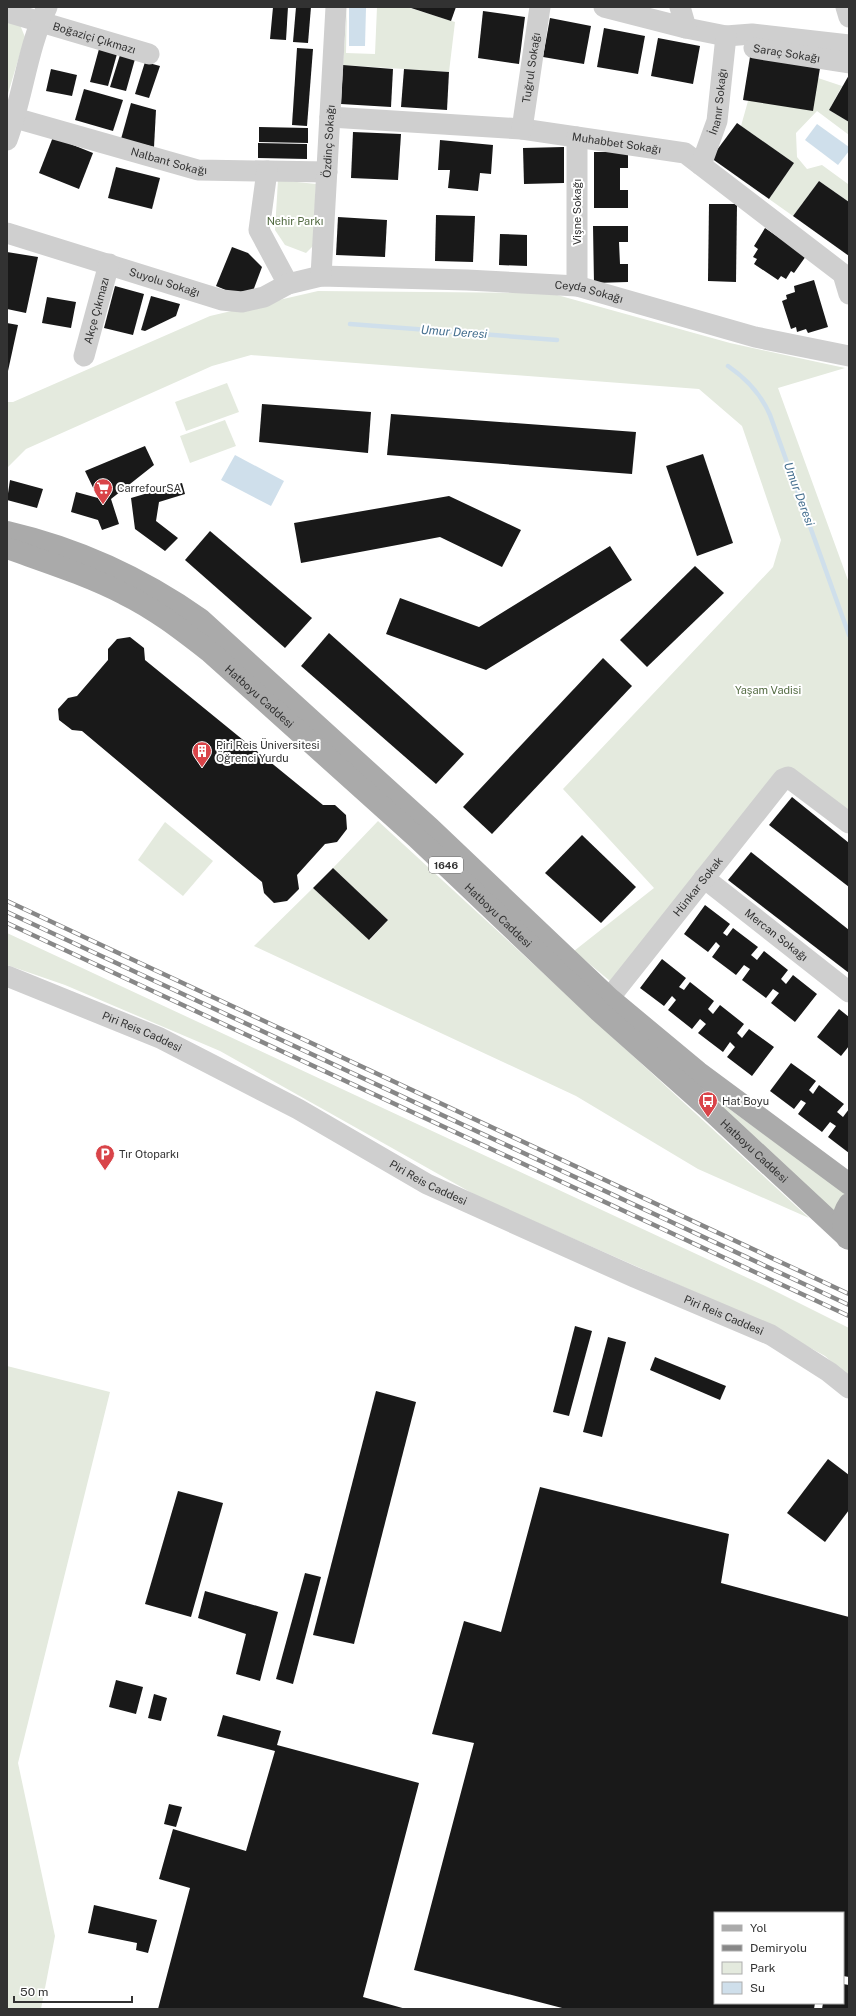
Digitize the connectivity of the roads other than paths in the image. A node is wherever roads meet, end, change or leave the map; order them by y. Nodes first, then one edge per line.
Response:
1 (336, 7) edge
2 (540, 7) edge
3 (604, 7) edge
4 (680, 7) edge
5 (846, 7) edge
6 (7, 12) edge
7 (43, 15) edge
8 (849, 17) edge
9 (686, 28) junction
10 (726, 36) junction
11 (849, 45) edge
12 (148, 54) dead end
13 (849, 63) edge
14 (330, 117) junction
15 (15, 118) junction
16 (522, 129) junction
17 (577, 137) junction
18 (7, 140) edge
19 (701, 165) junction
20 (267, 171) junction
21 (327, 172) junction
22 (7, 233) edge
23 (109, 264) junction
24 (321, 276) junction
25 (288, 284) junction
26 (577, 286) junction
27 (849, 294) edge
28 (84, 356) dead end
29 (849, 356) edge
30 (7, 532) edge
31 (7, 548) edge
32 (849, 823) edge
33 (704, 878) junction
34 (7, 976) edge
35 (849, 992) edge
36 (604, 1005) junction
37 (849, 1184) edge
38 (849, 1204) edge
39 (848, 1239) edge
40 (849, 1388) edge

1 - 14 street, Özdinç Sokağı
2 - 16 street, Tuğrul Sokağı
3 - 9 street, Saraç Sokağı
4 - 9 street
5 - 8 street
6 - 7 street, Boğaziçi Çıkmazı
7 - 12 street, Boğaziçi Çıkmazı
7 - 15 street
9 - 10 street, Saraç Sokağı
10 - 11 street, Saraç Sokağı
10 - 13 street, Saraç Sokağı
10 - 19 street, İnanır Sokağı
14 - 16 street, Muhabbet Sokağı
14 - 21 street, Özdinç Sokağı
15 - 18 street
15 - 20 street, Nalbant Sokağı
16 - 17 street, Muhabbet Sokağı
17 - 19 street, Muhabbet Sokağı
17 - 26 street, Vişne Sokağı
19 - 27 street, Muhabbet Sokağı
20 - 21 street, Nalbant Sokağı
20 - 25 street
21 - 24 street, Özdinç Sokağı
22 - 23 street, Suyolu Sokağı
23 - 25 street, Suyolu Sokağı
23 - 28 street, Akçe Çıkmazı
24 - 25 street, Suyolu Sokağı
24 - 26 street, Ceyda Sokağı
26 - 29 street, Ceyda Sokağı
30 - 36 main road, Hatboyu Caddesi / 1646
31 - 36 main road, Hatboyu Caddesi / 1646
32 - 33 street, Hünkar Sokak
33 - 35 street, Mercan Sokağı
33 - 36 street, Hünkar Sokak
34 - 40 street, Piri Reis Caddesi
36 - 37 main road, Hatboyu Caddesi / 1646
36 - 39 main road, Hatboyu Caddesi / 1646
38 - 39 main road, Hatboyu Caddesi

